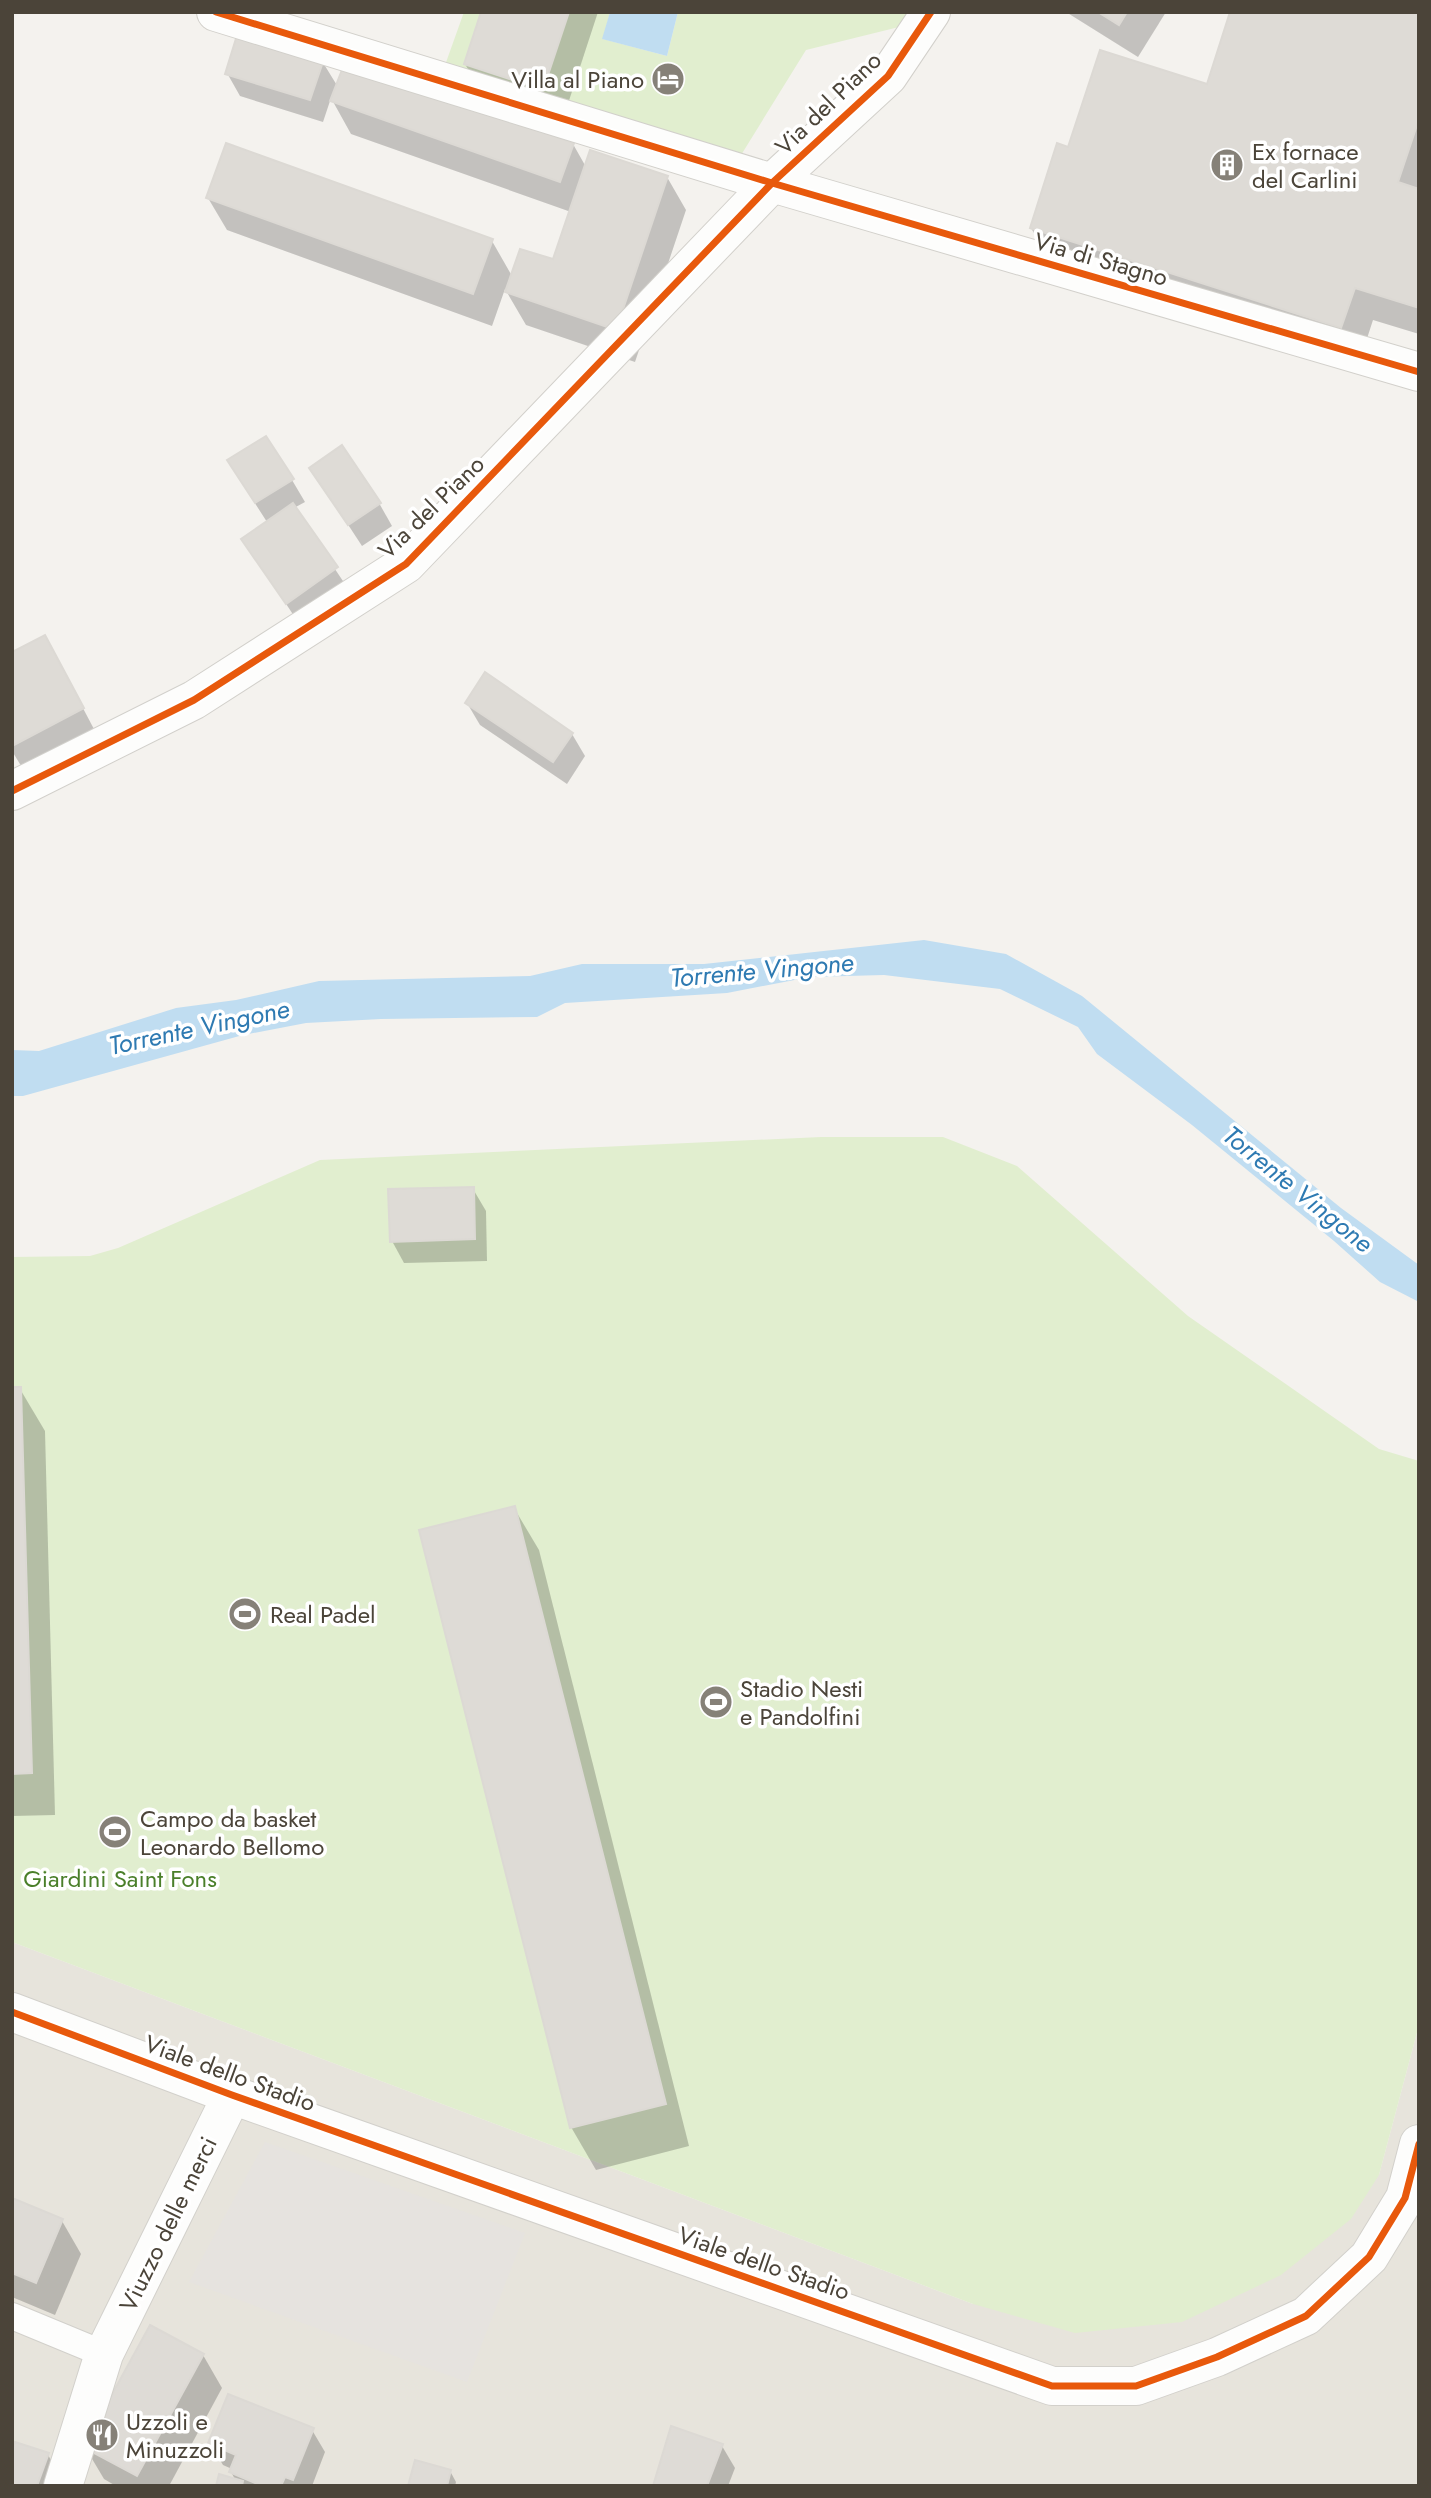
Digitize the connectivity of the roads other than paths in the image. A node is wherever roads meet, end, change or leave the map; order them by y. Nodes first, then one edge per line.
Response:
1 (216, 12) edge
2 (931, 12) edge
3 (772, 183) junction
4 (1419, 372) edge
5 (12, 791) edge
6 (12, 2012) edge
7 (232, 2095) junction
8 (1419, 2144) edge
9 (12, 2316) edge
10 (104, 2354) junction
11 (63, 2486) edge

1 - 3 street, Via del Piano
2 - 3 street, Via del Piano
3 - 4 street, Via di Stagno
3 - 5 street, Via del Piano
6 - 7 street, Viale dello Stadio
7 - 8 street, Viale dello Stadio
7 - 10 street, Viuzzo delle merci
9 - 10 lane
10 - 11 street, Viuzzo delle merci

